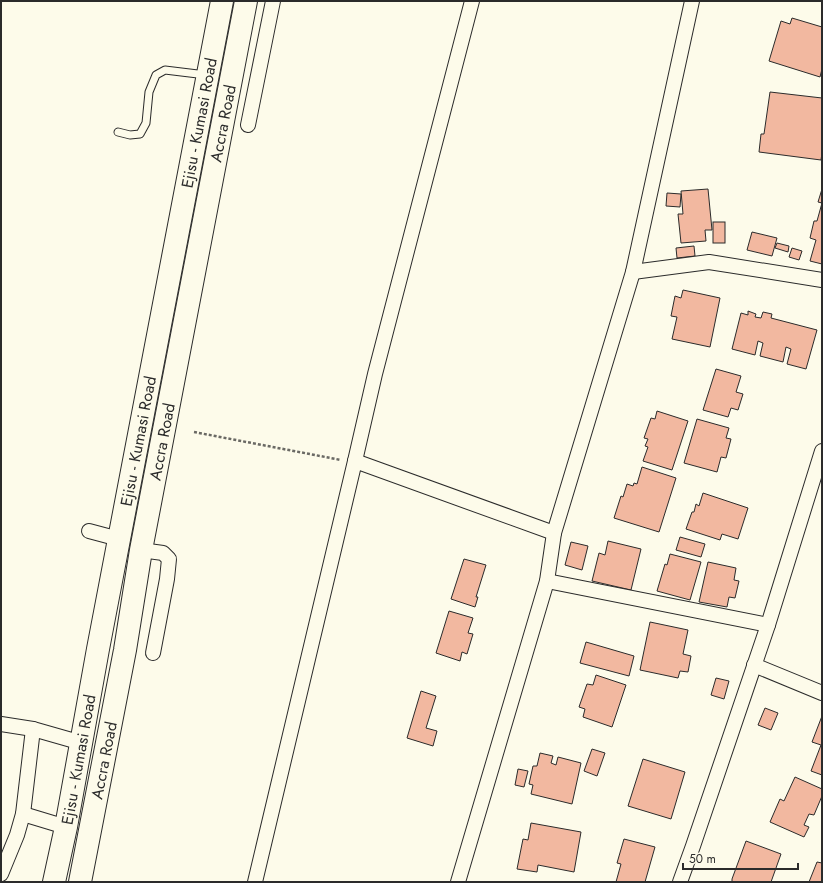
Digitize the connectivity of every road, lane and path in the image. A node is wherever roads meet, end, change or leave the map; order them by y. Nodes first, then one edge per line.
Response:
1 (222, 1) edge
2 (246, 1) edge
3 (273, 1) edge
4 (472, 1) edge
5 (692, 1) edge
6 (208, 76) junction
7 (248, 125) dead end
8 (118, 132) dead end
9 (633, 272) junction
10 (822, 280) edge
11 (194, 432) dead end
12 (822, 451) edge
13 (355, 462) junction
14 (89, 531) dead end
15 (554, 533) junction
16 (119, 539) junction
17 (141, 550) junction
18 (547, 581) junction
19 (768, 625) junction
20 (153, 653) dead end
21 (754, 665) junction
22 (822, 693) edge
23 (1, 724) edge
24 (33, 729) junction
25 (82, 743) junction
26 (23, 814) junction
27 (66, 826) junction
28 (1, 874) edge
29 (54, 882) edge
30 (80, 882) edge
31 (257, 882) edge
32 (458, 882) edge
33 (682, 882) edge

1 - 6 highway, Ejisu - Kumasi Road
2 - 17 highway, Accra Road
3 - 7 street
4 - 13 street
5 - 9 street
6 - 8 lane
6 - 16 highway, Ejisu - Kumasi Road
9 - 10 street
9 - 15 street
11 - 13 path
12 - 19 street
13 - 15 street
13 - 31 street
14 - 16 street
15 - 18 street
16 - 25 highway, Ejisu - Kumasi Road
17 - 20 street
17 - 30 highway, Accra Road
18 - 19 street
18 - 32 street
19 - 21 street
21 - 22 street
21 - 33 street
23 - 24 street
24 - 25 street
24 - 26 street
25 - 27 highway, Ejisu - Kumasi Road
26 - 27 street
26 - 28 street
27 - 29 highway, Ejisu - Kumasi Road

